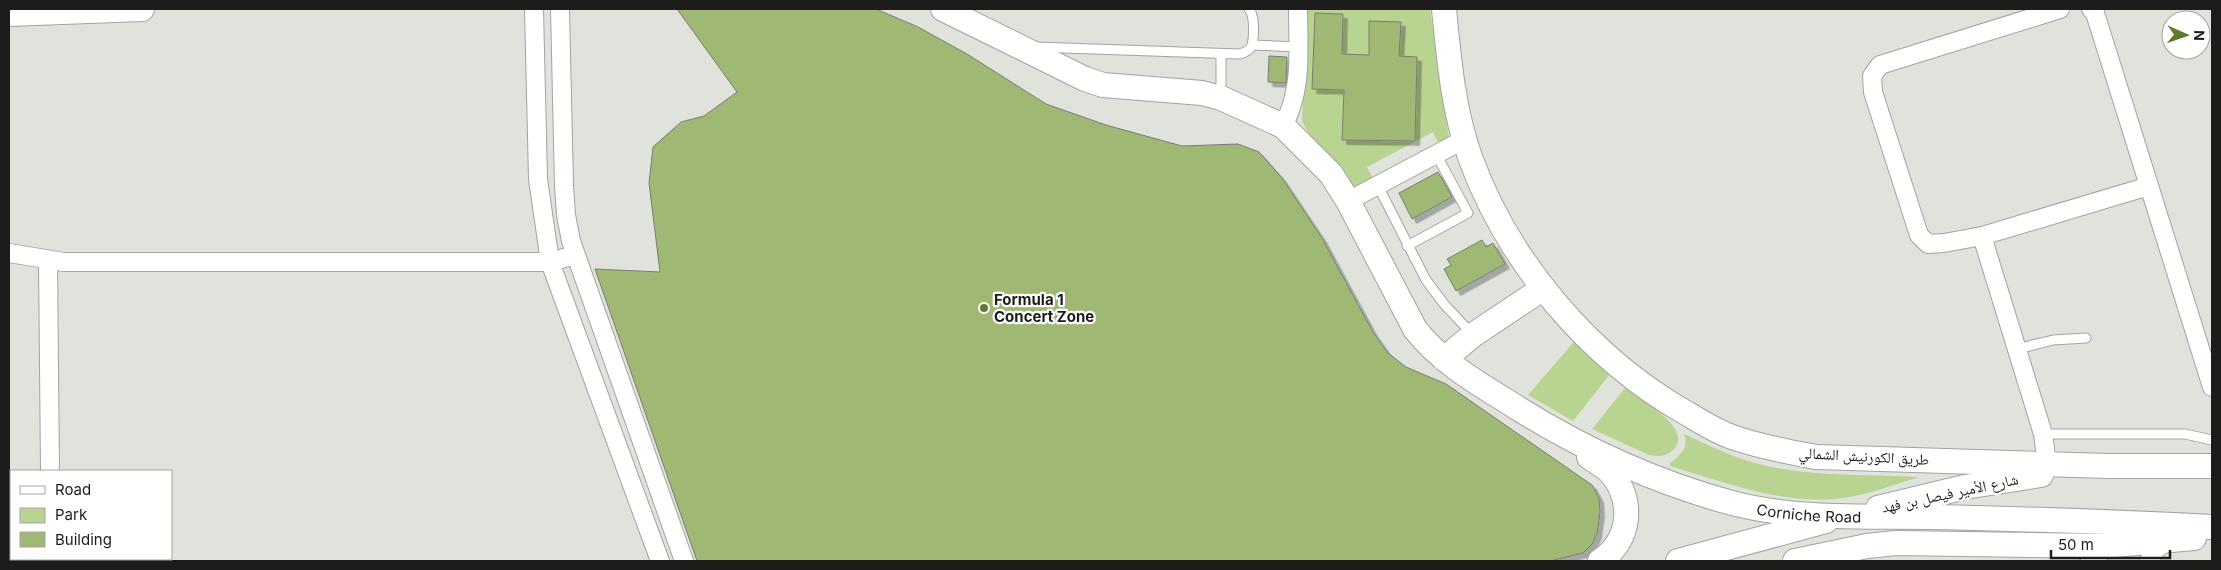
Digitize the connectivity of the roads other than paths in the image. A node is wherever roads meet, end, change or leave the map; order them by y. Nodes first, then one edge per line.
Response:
1 (142, 9) edge
2 (534, 9) edge
3 (560, 9) edge
4 (943, 9) edge
5 (1249, 9) edge
6 (1298, 9) edge
7 (1444, 9) edge
8 (2060, 9) edge
9 (2091, 9) edge
10 (9, 14) edge
11 (1252, 44) junction
12 (1018, 46) junction
13 (1298, 47) junction
14 (1221, 54) junction
15 (1220, 98) junction
16 (1283, 126) junction
17 (1465, 139) junction
18 (1436, 154) junction
19 (1378, 186) junction
20 (2149, 186) junction
21 (1348, 201) junction
22 (1982, 236) junction
23 (1407, 246) junction
24 (9, 254) edge
25 (574, 255) junction
26 (48, 260) junction
27 (550, 262) junction
28 (1542, 288) junction
29 (1473, 335) junction
30 (2086, 338) dead end
31 (2017, 349) junction
32 (1444, 359) junction
33 (2212, 387) edge
34 (1507, 401) junction
35 (2043, 434) junction
36 (2212, 440) edge
37 (2047, 464) junction
38 (2109, 466) junction
39 (2212, 466) edge
40 (50, 470) edge
41 (1842, 516) junction
42 (2212, 527) edge
43 (2212, 536) edge
44 (2170, 540) junction
45 (2078, 546) junction
46 (660, 561) edge
47 (684, 561) edge
48 (1600, 561) edge
49 (1678, 561) edge
50 (1795, 561) edge
51 (2098, 561) edge
52 (2149, 561) edge

1 - 10 main road
2 - 27 street
3 - 25 street
4 - 12 main road
5 - 11 lane
6 - 13 street
7 - 17 main road, طريق الكورنيش الشمالي
8 - 22 street
9 - 20 street
11 - 13 lane
11 - 14 lane
12 - 14 lane
12 - 15 main road
13 - 16 street
14 - 15 lane
15 - 16 main road
16 - 21 main road, Corniche Road
17 - 18 street
17 - 28 main road, طريق الكورنيش الشمالي
18 - 19 street
18 - 23 lane
19 - 21 street
19 - 23 lane
20 - 22 street
20 - 33 street
21 - 32 main road, Corniche Road
22 - 31 street
23 - 29 lane
24 - 26 street
25 - 27 street
25 - 47 street
26 - 27 street
26 - 40 street
27 - 46 street
28 - 29 main road
28 - 37 main road, طريق الكورنيش الشمالي
29 - 32 main road
30 - 31 lane
31 - 35 street
32 - 34 main road, Corniche Road
34 - 41 main road, Corniche Road
34 - 48 main road
35 - 36 lane
35 - 37 street
37 - 38 main road, طريق الكورنيش الشمالي
38 - 39 main road, طريق الكورنيش الشمالي
38 - 41 main road, شارع الأمير فيصل بن فهد
41 - 42 main road, Corniche Road
41 - 49 main road, شارع الأمير فيصل بن فهد
43 - 44 main road
44 - 45 main road
44 - 52 street
45 - 50 main road
45 - 51 street

